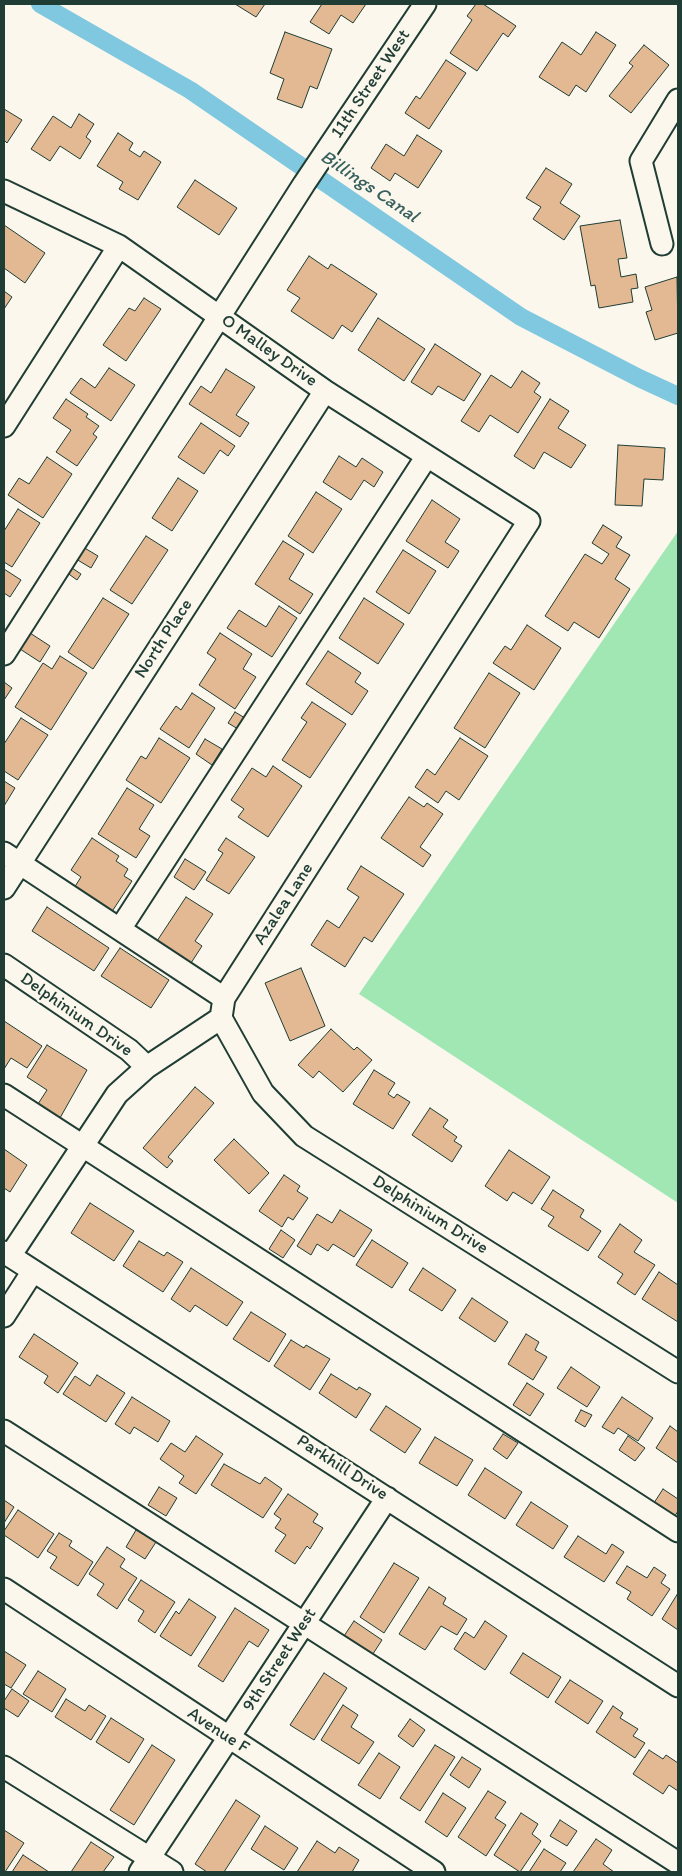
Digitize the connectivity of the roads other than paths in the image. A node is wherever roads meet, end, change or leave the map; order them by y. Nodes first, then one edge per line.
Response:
1 (425, 4) edge
2 (678, 100) edge
3 (4, 190) edge
4 (662, 244) dead end
5 (119, 246) junction
6 (221, 317) junction
7 (325, 391) junction
8 (4, 426) edge
9 (427, 456) junction
10 (529, 522) joint
11 (4, 654) edge
12 (12, 858) edge
13 (4, 888) edge
14 (120, 929) junction
15 (4, 965) edge
16 (224, 998) junction
17 (221, 1018) junction
18 (147, 1067) junction
19 (4, 1095) edge
20 (83, 1146) junction
21 (7, 1254) edge
22 (33, 1271) junction
23 (4, 1316) edge
24 (678, 1372) edge
25 (4, 1431) edge
26 (387, 1498) junction
27 (678, 1531) edge
28 (4, 1589) edge
29 (305, 1622) junction
30 (678, 1686) edge
31 (228, 1738) junction
32 (4, 1767) edge
33 (678, 1863) edge
34 (145, 1865) edge
35 (172, 1872) edge
36 (434, 1872) edge

1 - 6 street, 11th Street West
2 - 4 street
3 - 5 street, O Malley Drive
5 - 6 street, O Malley Drive
5 - 8 street
6 - 7 street, O Malley Drive
6 - 11 street, 11th Street West
7 - 9 street, O Malley Drive
7 - 12 street, North Place
9 - 10 street, O Malley Drive
9 - 14 street
10 - 16 street, Azalea Lane
12 - 13 street, North Place
12 - 14 street
14 - 16 street
15 - 18 street, Delphinium Drive
16 - 17 street, Azalea Lane
17 - 18 street
17 - 24 street, Delphinium Drive
18 - 20 street
19 - 20 street
20 - 21 street
20 - 27 street
21 - 22 street, Parkhill Drive
22 - 23 street
22 - 26 street, Parkhill Drive
25 - 29 street
26 - 29 street, 9th Street West
26 - 30 street, Parkhill Drive
28 - 31 street, Avenue F
29 - 31 street, 9th Street West
29 - 33 street
31 - 34 street, 9th Street West
31 - 36 street, Avenue F
32 - 34 street
34 - 35 street

